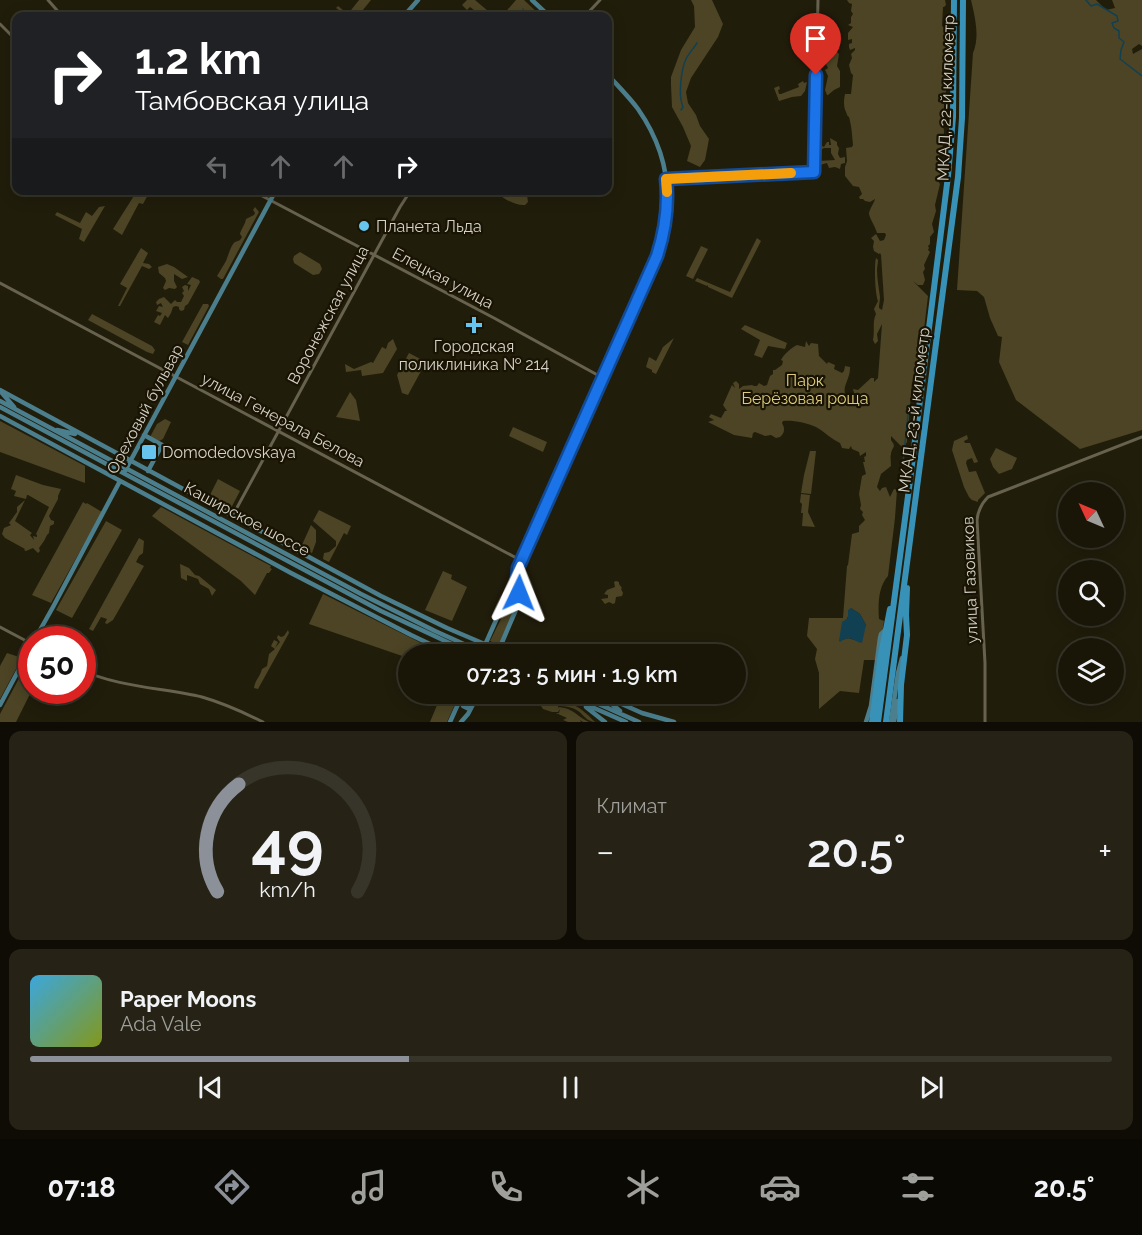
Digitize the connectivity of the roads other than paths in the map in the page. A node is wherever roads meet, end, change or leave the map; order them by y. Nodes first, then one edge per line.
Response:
1 (48, 0) edge
2 (418, 0) edge
3 (532, 0) edge
4 (600, 0) edge
5 (818, 0) edge
6 (954, 0) edge
7 (963, 0) edge
8 (58, 12) edge
9 (408, 12) edge
10 (545, 12) edge
11 (589, 12) edge
12 (0, 24) edge
13 (12, 36) edge
14 (612, 80) edge
15 (666, 179) junction
16 (260, 195) edge
17 (273, 195) edge
18 (408, 195) edge
19 (270, 200) junction
20 (942, 231) joint
21 (951, 232) joint
22 (374, 255) junction
23 (0, 284) edge
24 (176, 377) junction
25 (603, 378) junction
26 (0, 391) edge
27 (0, 401) edge
28 (0, 407) edge
29 (19, 411) junction
30 (0, 416) edge
31 (53, 429) junction
32 (29, 432) junction
33 (46, 432) junction
34 (278, 432) junction
35 (144, 435) junction
36 (83, 436) junction
37 (1142, 437) edge
38 (130, 461) junction
39 (125, 471) junction
40 (148, 471) junction
41 (120, 481) junction
42 (211, 505) junction
43 (233, 516) junction
44 (228, 522) junction
45 (212, 530) junction
46 (240, 536) junction
47 (908, 554) junction
48 (522, 561) junction
49 (518, 568) junction
50 (895, 591) junction
51 (361, 594) junction
52 (388, 600) junction
53 (502, 605) junction
54 (516, 610) junction
55 (405, 623) junction
56 (42, 626) edge
57 (0, 627) edge
58 (18, 637) edge
59 (422, 640) junction
60 (430, 644) edge
61 (451, 644) edge
62 (463, 644) edge
63 (485, 644) joint
64 (501, 644) edge
65 (18, 671) edge
66 (96, 676) edge
67 (901, 686) junction
68 (458, 704) edge
69 (462, 704) edge
70 (474, 704) joint
71 (582, 704) edge
72 (585, 704) edge
73 (599, 704) edge
74 (611, 704) edge
75 (622, 704) edge
76 (0, 705) edge
77 (624, 715) junction
78 (648, 715) junction
79 (870, 720) edge
80 (646, 721) edge
81 (263, 722) edge
82 (450, 722) edge
83 (461, 722) edge
84 (604, 722) edge
85 (626, 722) edge
86 (639, 722) edge
87 (674, 722) edge
88 (878, 722) edge
89 (886, 722) edge
90 (896, 722) edge
91 (984, 722) edge

1 - 8 street
2 - 9 main road
3 - 10 main road
4 - 11 street
5 - 15 street
6 - 20 highway, МКАД, 22-й километр
7 - 21 highway, МКАД, 22-й километр
12 - 13 street
14 - 15 main road
15 - 25 main road
16 - 19 street, Елецкая улица
17 - 19 main road, Ореховый бульвар
18 - 22 street, Воронежская улица
19 - 22 street, Елецкая улица
19 - 24 main road, Ореховый бульвар
20 - 50 highway, МКАД, 23-й километр
21 - 47 highway, МКАД, 23-й километр
22 - 25 street, Елецкая улица
22 - 34 street, Воронежская улица
23 - 24 street, улица Генерала Белова
24 - 34 street, улица Генерала Белова
24 - 35 main road, Ореховый бульвар
25 - 48 main road
26 - 29 main road
26 - 36 main road
27 - 29 main road, Каширское шоссе
28 - 33 main road, Каширское шоссе
29 - 31 main road, Каширское шоссе
30 - 32 main road
31 - 36 main road
31 - 39 main road, Каширское шоссе
32 - 33 main road
32 - 41 main road
33 - 39 main road, Каширское шоссе
34 - 43 street, Воронежская улица
34 - 48 street, улица Генерала Белова
35 - 38 main road, Ореховый бульвар
35 - 40 main road
36 - 38 main road
37 - 91 street, улица Газовиков
38 - 39 main road, Ореховый бульвар
38 - 40 main road
39 - 41 main road, Ореховый бульвар
39 - 44 main road, Каширское шоссе
39 - 46 main road, Каширское шоссе
40 - 42 main road
41 - 45 main road
41 - 56 main road, Ореховый бульвар
42 - 43 main road
42 - 44 main road
43 - 52 main road
44 - 51 main road, Каширское шоссе
45 - 46 main road
45 - 59 main road
46 - 55 main road, Каширское шоссе
47 - 67 highway
47 - 89 highway, МКАД, 23-й километр
48 - 49 main road
49 - 53 main road
49 - 54 main road
50 - 79 highway
50 - 88 highway
51 - 52 main road
51 - 62 main road, Каширское шоссе
52 - 63 main road
53 - 54 main road
53 - 63 main road
54 - 64 main road
55 - 59 main road
55 - 61 main road, Каширское шоссе
57 - 58 street
59 - 60 main road
65 - 76 main road
66 - 81 street
67 - 90 highway
67 - 90 main road
68 - 82 main road
69 - 70 main road
70 - 83 main road
71 - 84 main road
72 - 85 main road
73 - 77 main road
74 - 77 main road
75 - 78 main road
77 - 86 main road
78 - 80 main road
78 - 87 main road
79 - 90 main road

